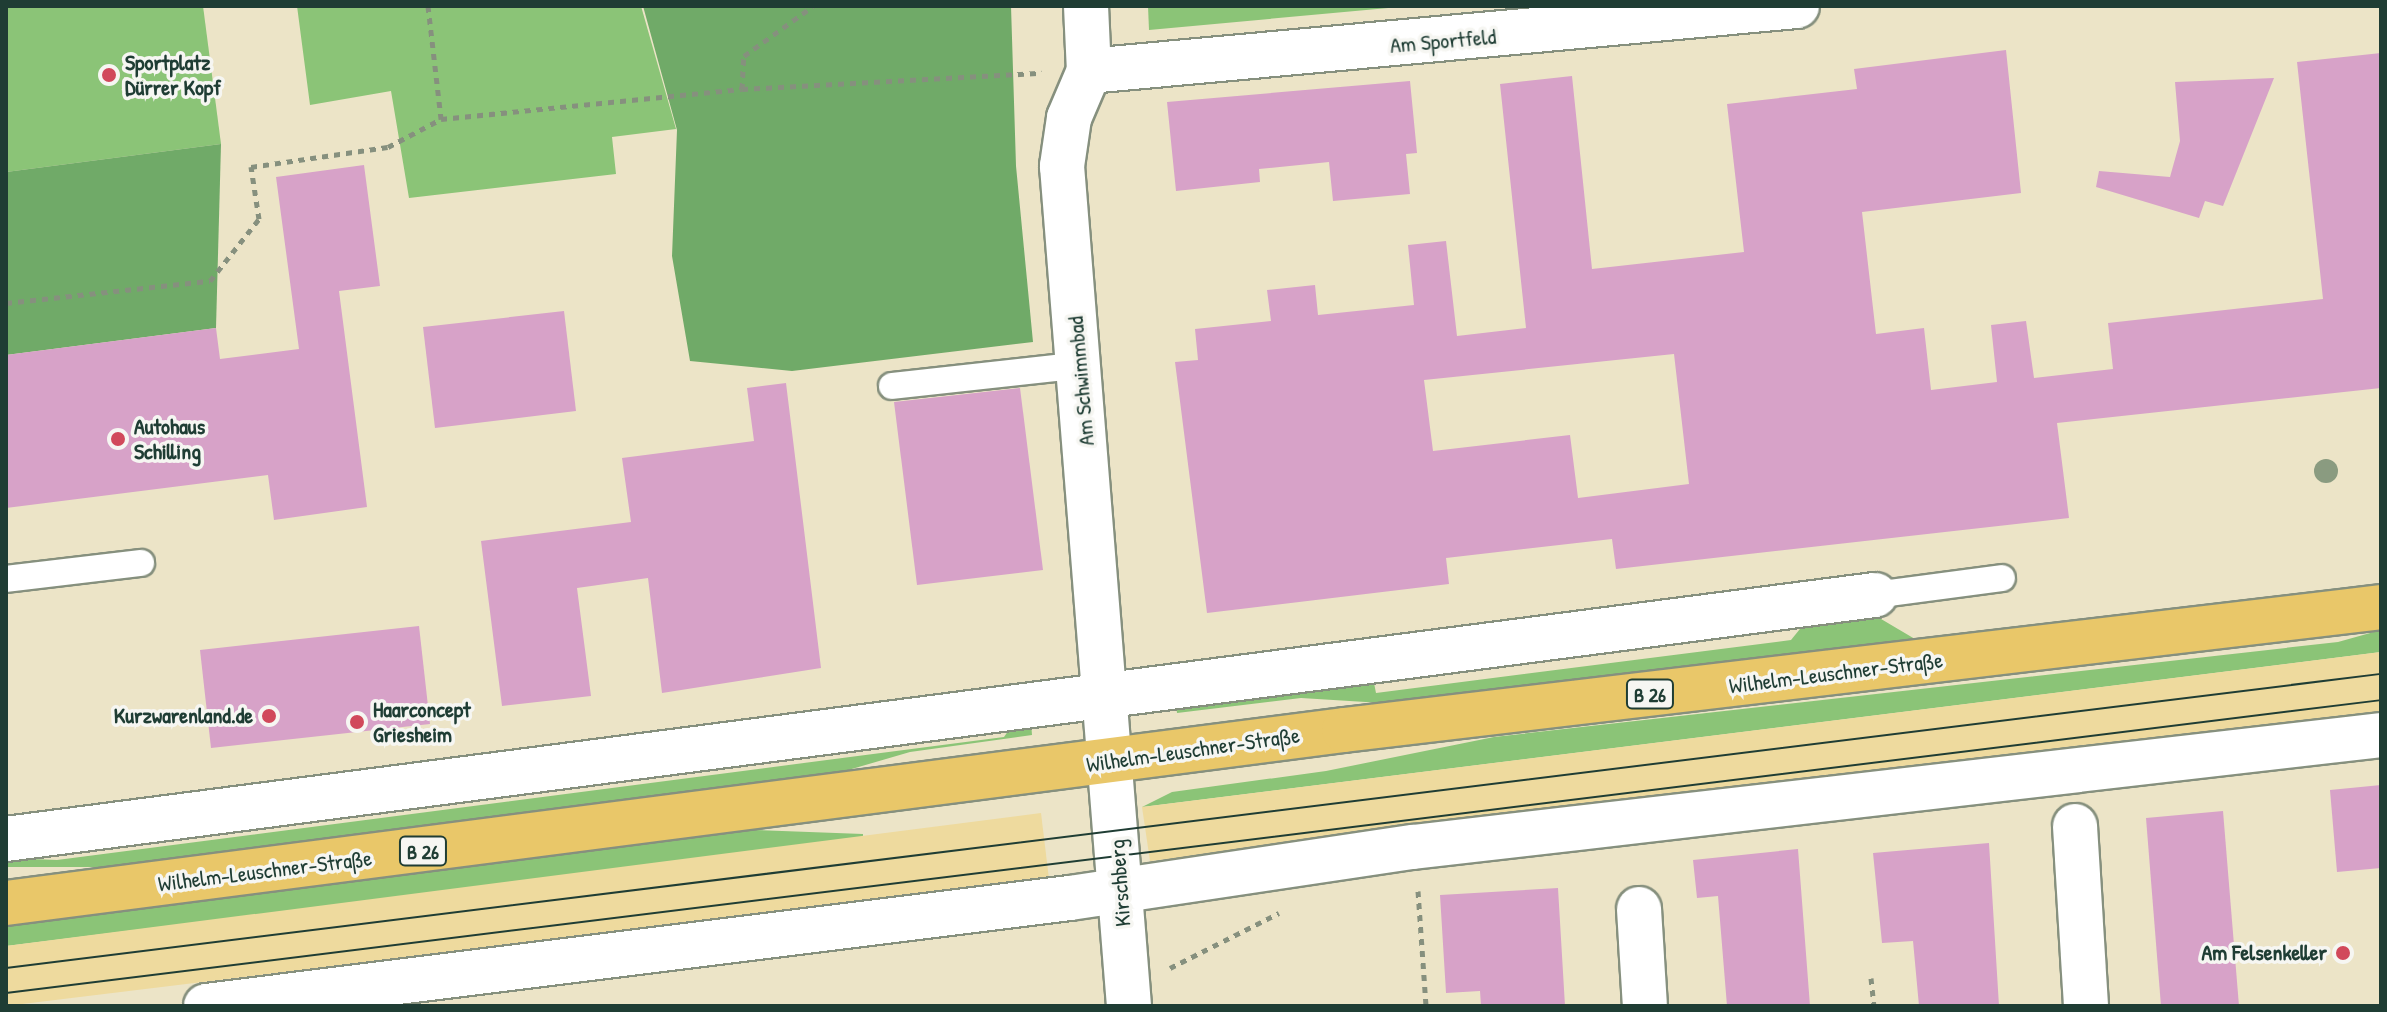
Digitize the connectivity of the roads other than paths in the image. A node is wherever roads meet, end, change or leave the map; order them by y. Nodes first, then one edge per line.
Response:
1 (1086, 6) edge
2 (1797, 6) edge
3 (1089, 71) junction
4 (1081, 365) junction
5 (892, 386) dead end
6 (141, 563) dead end
7 (2002, 578) dead end
8 (6, 579) edge
9 (1875, 595) joint
10 (2381, 607) edge
11 (1106, 691) junction
12 (2381, 735) edge
13 (1111, 760) junction
14 (2075, 826) dead end
15 (6, 839) edge
16 (1120, 891) junction
17 (6, 903) edge
18 (1639, 909) dead end
19 (1128, 997) edge
20 (206, 1006) edge
21 (1645, 1006) edge
22 (2086, 1006) edge

1 - 3 street, Am Schwimmbad
2 - 3 street, Am Sportfeld
3 - 4 street, Am Schwimmbad
4 - 5 lane
4 - 11 street, Am Schwimmbad
6 - 8 lane
7 - 9 lane
9 - 11 street
10 - 13 main road, Wilhelm-Leuschner-Straße / B 26
11 - 13 street, Am Schwimmbad
11 - 15 street
12 - 16 street
13 - 16 street, Kirschberg
13 - 17 main road, Wilhelm-Leuschner-Straße / B 26
14 - 22 street
16 - 19 street, Kirschberg
16 - 20 street
18 - 21 street

